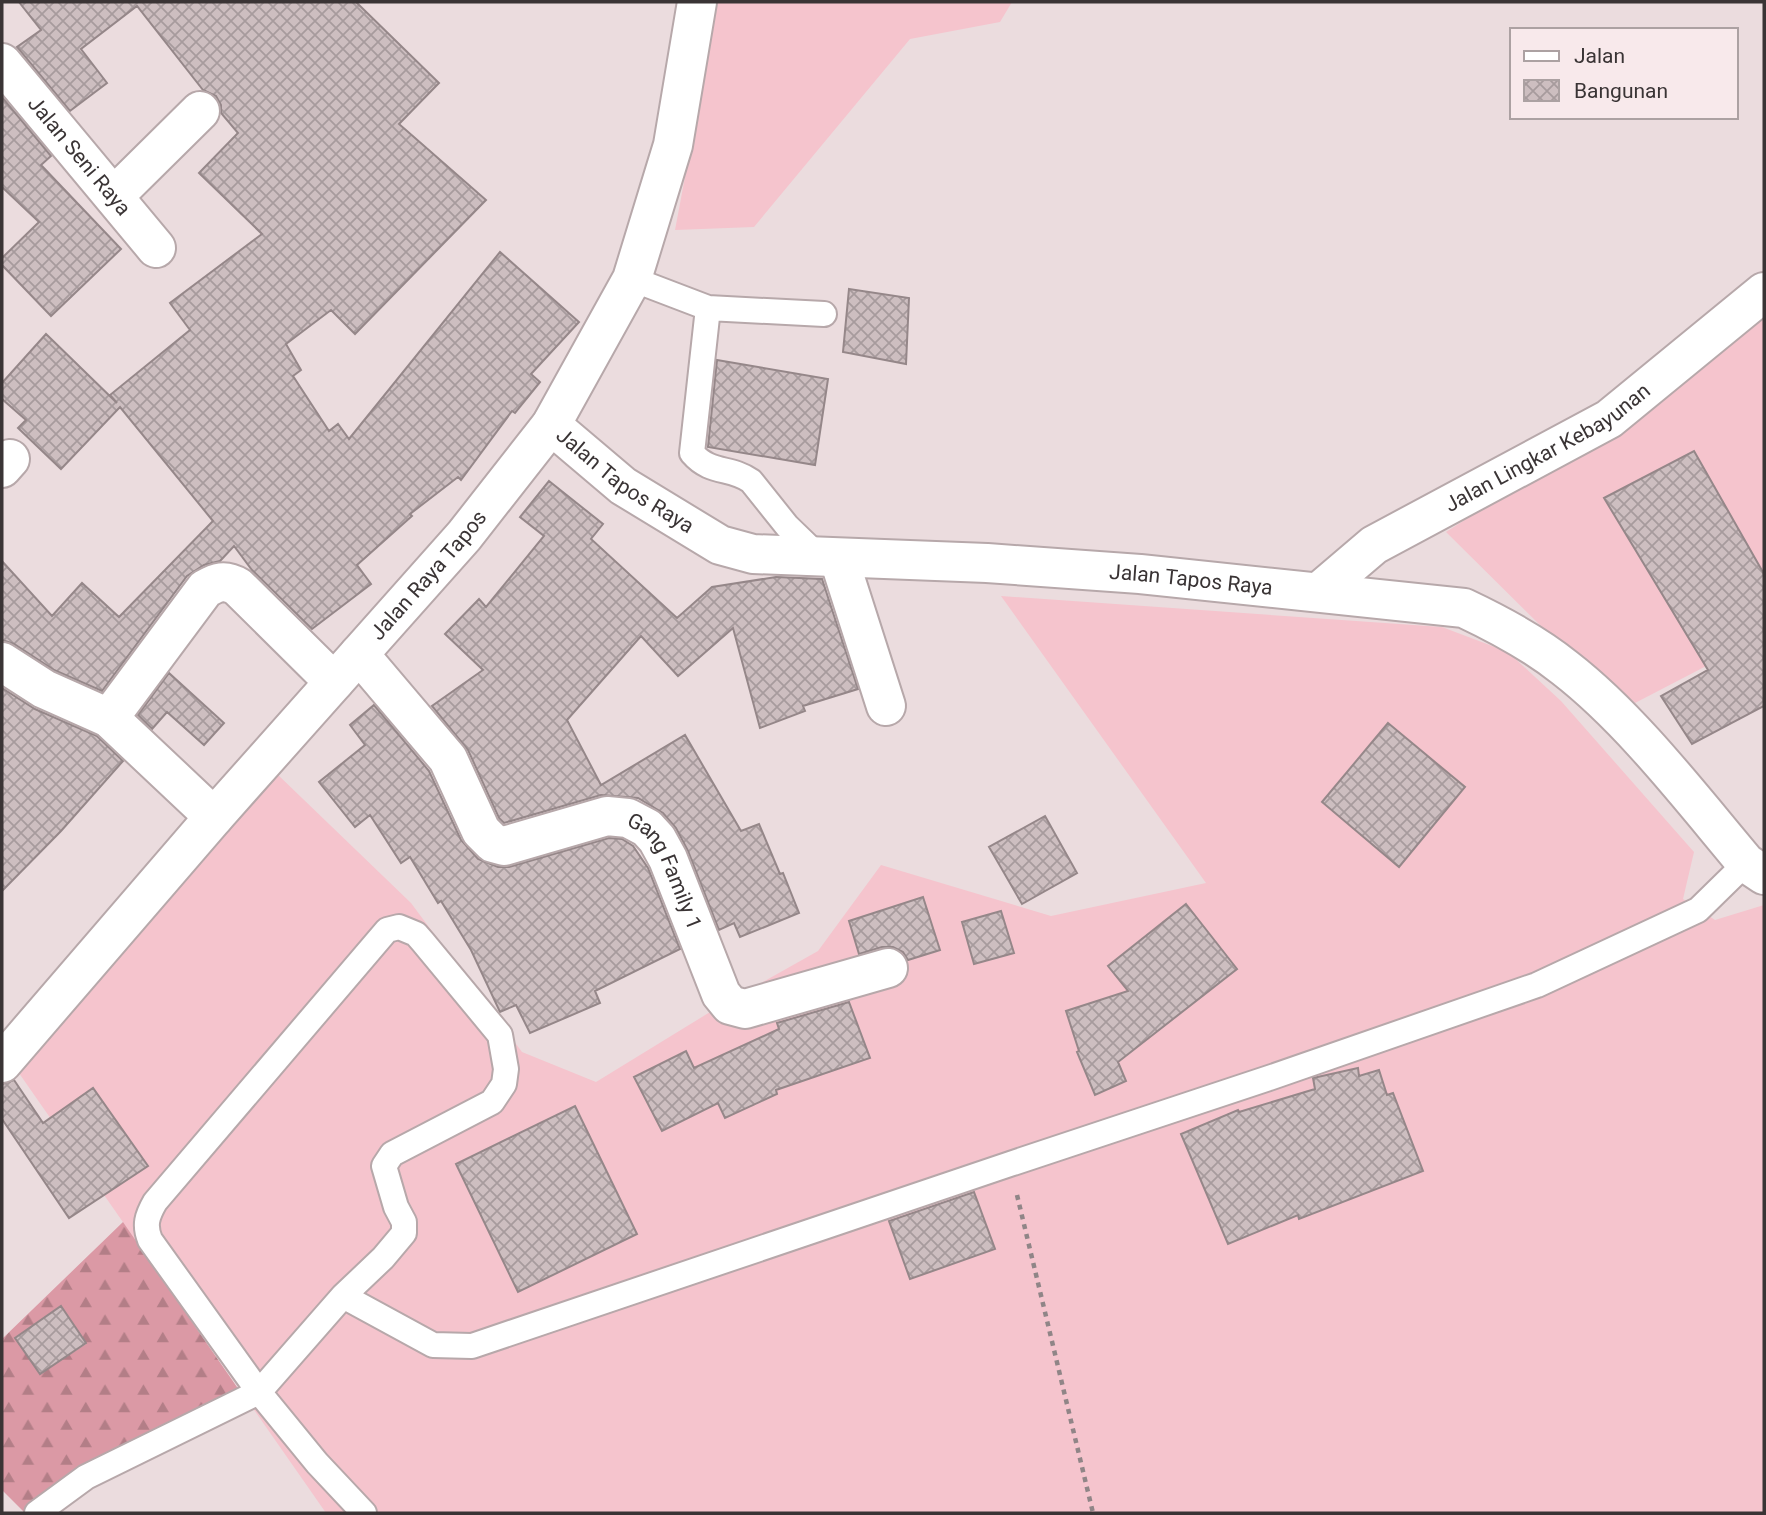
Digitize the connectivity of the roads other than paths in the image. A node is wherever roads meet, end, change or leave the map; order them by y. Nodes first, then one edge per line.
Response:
1 (697, 2) edge
2 (2, 63) edge
3 (200, 111) dead end
4 (114, 196) junction
5 (156, 248) dead end
6 (632, 279) junction
7 (1764, 292) edge
8 (708, 308) junction
9 (824, 314) dead end
10 (551, 425) junction
11 (828, 557) junction
12 (1320, 591) junction
13 (359, 654) junction
14 (2, 662) edge
15 (334, 682) junction
16 (886, 706) dead end
17 (109, 718) junction
18 (215, 817) junction
19 (1747, 872) edge
20 (888, 968) dead end
21 (2, 1063) edge
22 (343, 1296) junction
23 (259, 1392) junction
24 (37, 1513) edge
25 (364, 1513) edge

1 - 6 street, Jalan Raya Tapos
2 - 4 street, Jalan Seni Raya
3 - 4 street
4 - 5 street, Jalan Seni Raya
6 - 8 lane
6 - 10 street, Jalan Raya Tapos
7 - 12 street, Jalan Lingkar Kebayunan
8 - 9 lane
8 - 11 lane
10 - 11 street, Jalan Tapos Raya
10 - 13 street, Jalan Raya Tapos
11 - 12 street, Jalan Tapos Raya
11 - 16 street
12 - 19 street, Jalan Tapos Raya
13 - 15 street, Jalan Raya Tapos
13 - 20 street, Gang Family 1
14 - 17 street
15 - 17 street
15 - 18 street, Jalan Raya Tapos
17 - 18 street
18 - 21 street, Jalan Raya Tapos
19 - 22 lane
22 - 23 lane
22 - 23 lane
23 - 24 lane
23 - 25 lane

